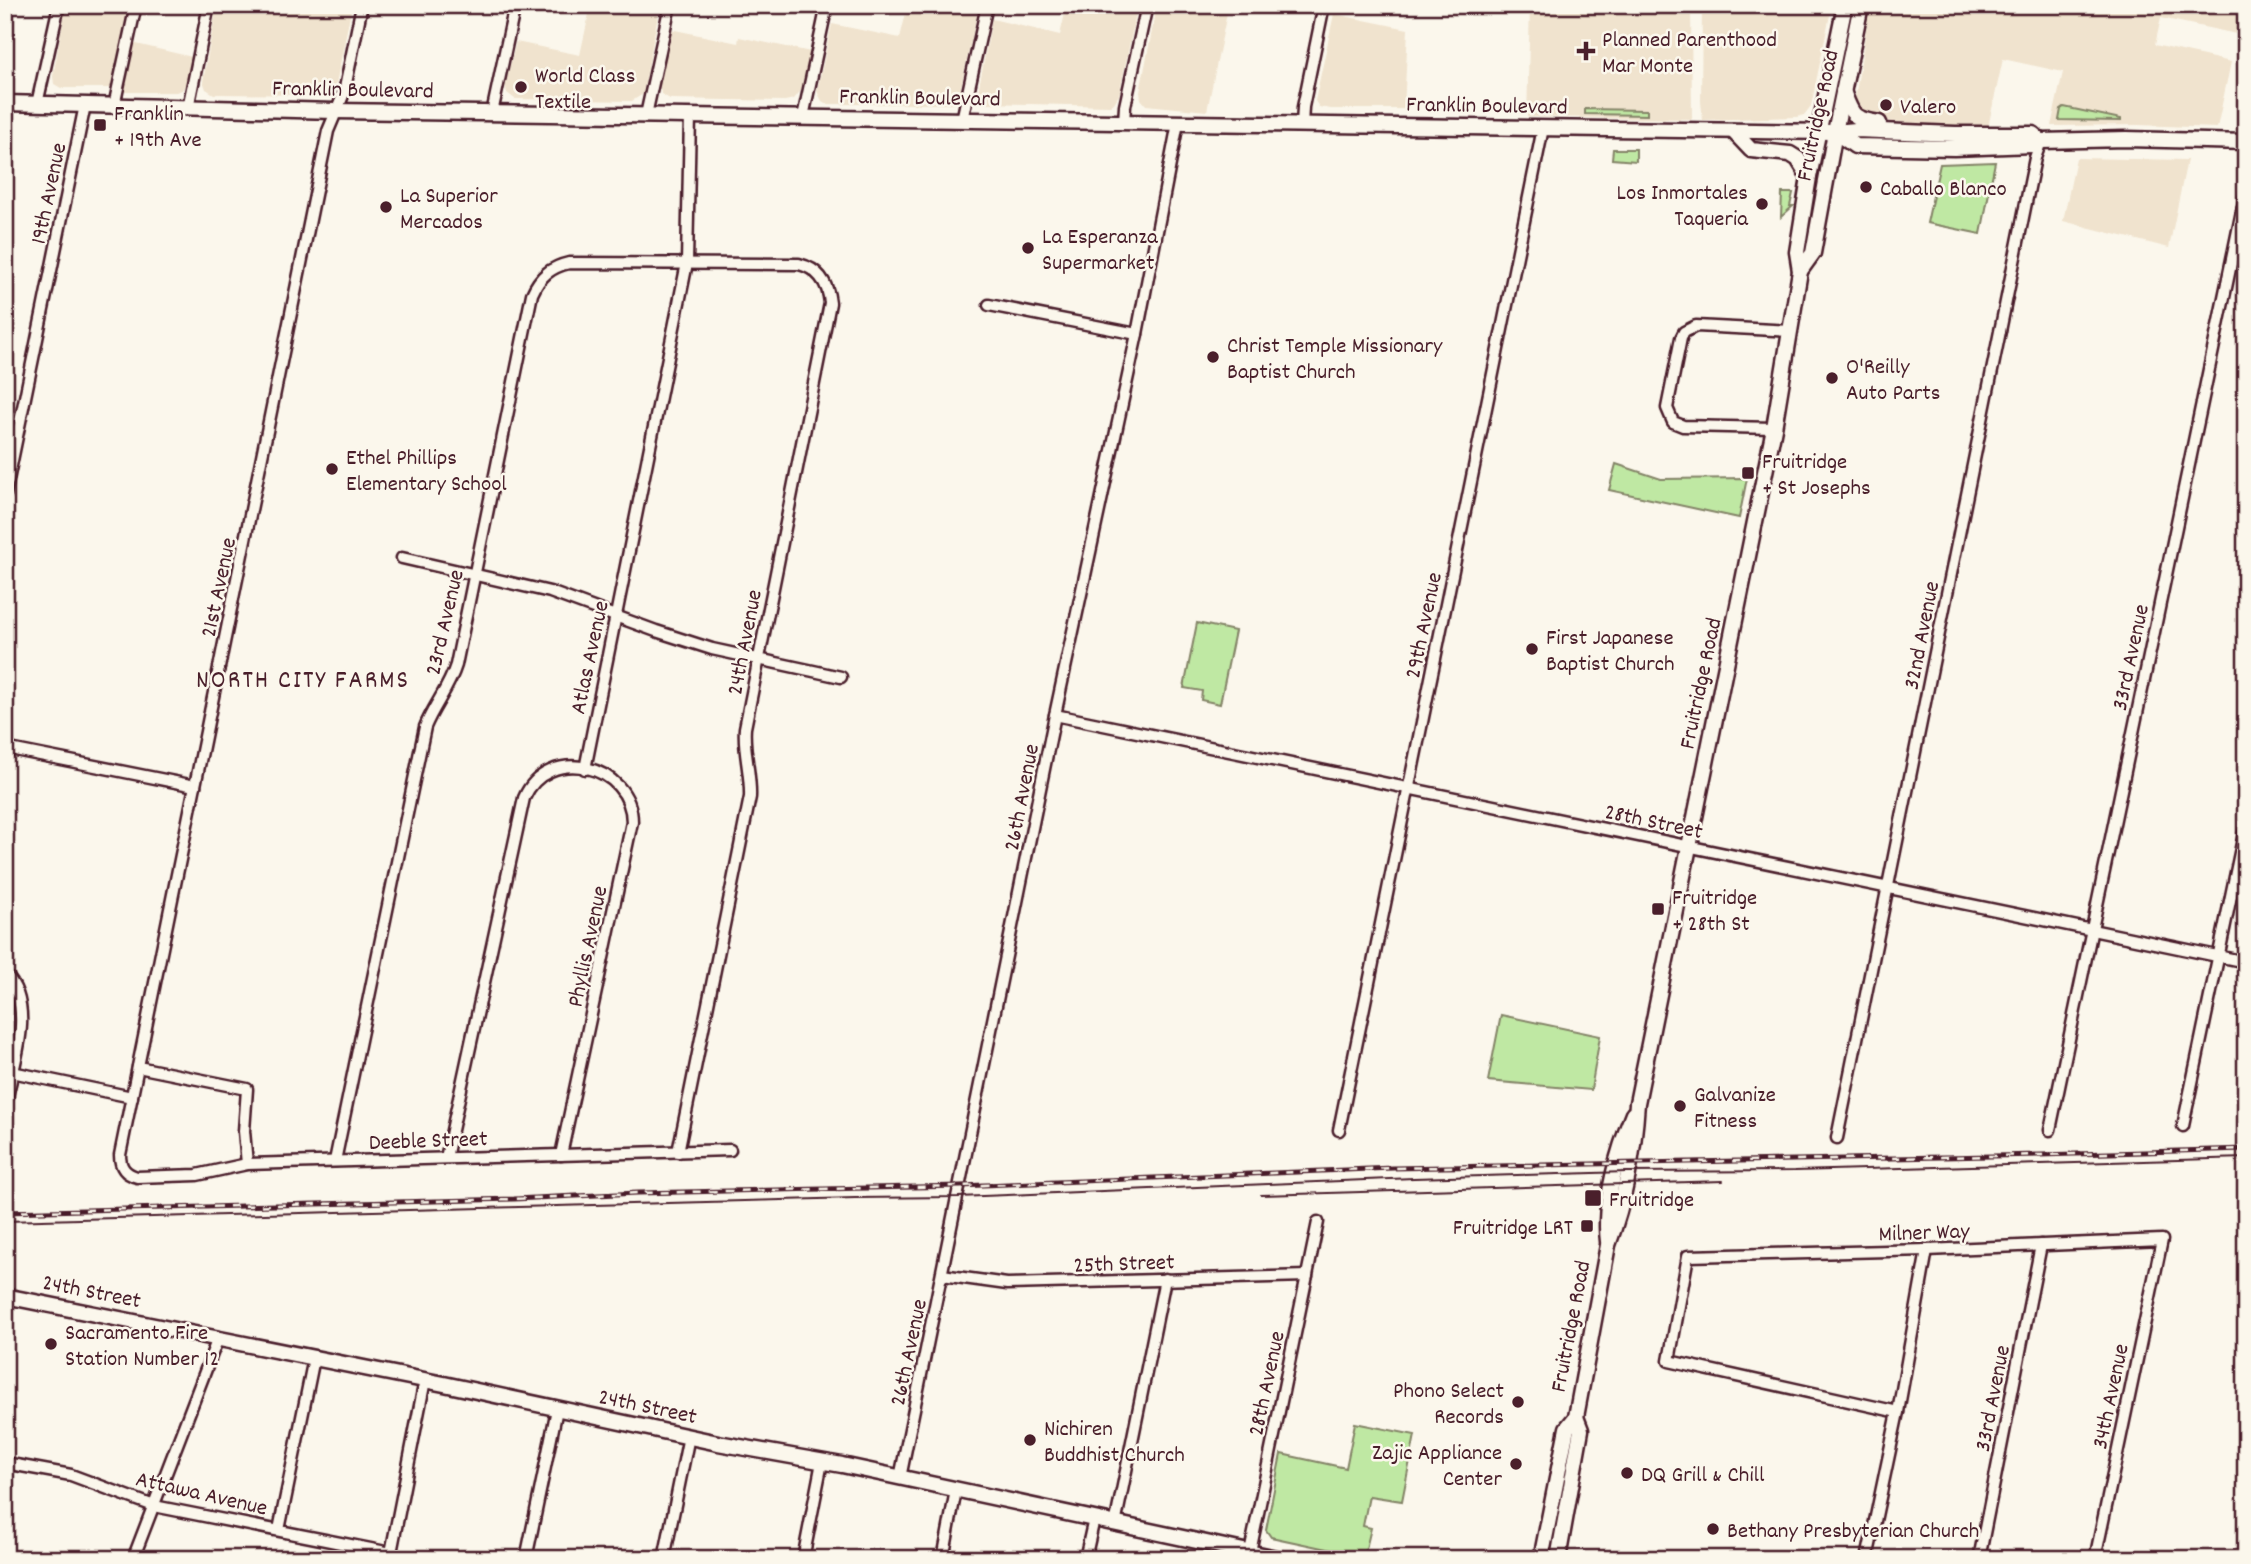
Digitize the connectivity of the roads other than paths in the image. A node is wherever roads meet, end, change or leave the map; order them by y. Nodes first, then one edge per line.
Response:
1 (59, 5) edge
2 (136, 5) edge
3 (209, 5) edge
4 (362, 5) edge
5 (515, 5) edge
6 (670, 5) edge
7 (827, 5) edge
8 (987, 5) edge
9 (1147, 5) edge
10 (1324, 5) edge
11 (1845, 5) edge
12 (1861, 5) edge
13 (1843, 91) junction
14 (5, 103) edge
15 (37, 104) junction
16 (85, 105) junction
17 (114, 106) junction
18 (188, 107) junction
19 (335, 111) junction
20 (492, 113) junction
21 (646, 115) junction
22 (690, 116) junction
23 (803, 117) junction
24 (962, 120) junction
25 (1124, 121) junction
26 (1178, 123) junction
27 (1302, 125) junction
28 (1544, 128) junction
29 (1733, 131) junction
30 (1819, 132) junction
31 (1835, 132) junction
32 (1913, 133) junction
33 (2041, 141) junction
34 (2246, 142) edge
35 (1809, 177) junction
36 (2246, 192) edge
37 (687, 264) junction
38 (1800, 271) junction
39 (989, 305) dead end
40 (1791, 331) junction
41 (1137, 334) junction
42 (1774, 428) junction
43 (5, 495) edge
44 (402, 558) dead end
45 (475, 573) junction
46 (616, 615) junction
47 (759, 660) junction
48 (841, 677) dead end
49 (1055, 715) junction
50 (5, 748) edge
51 (585, 769) junction
52 (195, 786) junction
53 (1409, 789) junction
54 (2246, 824) edge
55 (1689, 847) junction
56 (1888, 888) junction
57 (2092, 930) junction
58 (2218, 957) junction
59 (2246, 962) edge
60 (5, 974) edge
61 (138, 1067) junction
62 (12, 1072) junction
63 (132, 1097) junction
64 (5, 1105) edge
65 (2183, 1126) dead end
66 (1339, 1130) dead end
67 (2050, 1130) dead end
68 (1837, 1138) dead end
69 (730, 1150) dead end
70 (678, 1152) junction
71 (561, 1155) junction
72 (446, 1158) junction
73 (335, 1161) junction
74 (247, 1164) junction
75 (130, 1175) joint
76 (1318, 1222) dead end
77 (2162, 1240) joint
78 (2041, 1245) junction
79 (1927, 1250) junction
80 (942, 1275) junction
81 (1307, 1276) junction
82 (1166, 1279) junction
83 (5, 1296) edge
84 (218, 1338) junction
85 (314, 1358) junction
86 (425, 1380) junction
87 (557, 1409) junction
88 (1898, 1412) junction
89 (1576, 1416) junction
90 (689, 1436) junction
91 (5, 1462) edge
92 (822, 1462) junction
93 (900, 1478) junction
94 (956, 1490) junction
95 (154, 1506) junction
96 (1094, 1519) junction
97 (1115, 1525) junction
98 (279, 1530) junction
99 (1250, 1552) junction
100 (1229, 1554) edge
101 (391, 1556) edge
102 (133, 1559) edge
103 (526, 1559) edge
104 (664, 1559) edge
105 (803, 1559) edge
106 (943, 1559) edge
107 (1085, 1559) edge
108 (1281, 1559) edge
109 (1541, 1559) edge
110 (1558, 1559) edge
111 (1867, 1559) edge
112 (1979, 1559) edge
113 (2095, 1559) edge

1 - 15 street
2 - 17 street
3 - 18 street
4 - 19 street, 21st Avenue
5 - 20 street
6 - 21 street
7 - 23 street
8 - 24 street
9 - 25 street
10 - 27 street
11 - 30 main road, Fruitridge Road
12 - 13 main road, Fruitridge Road
13 - 31 main road, Fruitridge Road
13 - 32 main road
14 - 15 main road, Franklin Boulevard
15 - 16 main road, Franklin Boulevard
16 - 17 main road, Franklin Boulevard
16 - 43 street, 19th Avenue
17 - 18 main road, Franklin Boulevard
18 - 19 main road, Franklin Boulevard
19 - 20 main road, Franklin Boulevard
19 - 52 street, 21st Avenue
20 - 21 main road, Franklin Boulevard
21 - 22 main road, Franklin Boulevard
22 - 23 main road, Franklin Boulevard
22 - 37 street, Atlas Avenue
23 - 24 main road, Franklin Boulevard
24 - 25 main road, Franklin Boulevard
25 - 26 main road, Franklin Boulevard
26 - 27 main road, Franklin Boulevard
26 - 41 street, 26th Avenue
27 - 28 main road, Franklin Boulevard
28 - 29 main road, Franklin Boulevard
28 - 53 street, 29th Avenue
29 - 30 main road, Franklin Boulevard
29 - 35 main road
30 - 31 main road, Franklin Boulevard
30 - 35 main road, Fruitridge Road
31 - 32 main road, Franklin Boulevard
31 - 33 main road, Franklin Boulevard
31 - 38 main road, Fruitridge Road
32 - 33 main road, Franklin Boulevard
33 - 34 main road, Franklin Boulevard
33 - 56 street, 32nd Avenue
35 - 38 main road, Fruitridge Road
36 - 57 street, 33rd Avenue
37 - 45 street, 23rd Avenue
37 - 46 street, Atlas Avenue
37 - 47 street, 24th Avenue
38 - 40 main road, Fruitridge Road
39 - 41 street
40 - 42 main road, Fruitridge Road
40 - 42 street
41 - 49 street, 26th Avenue
42 - 55 main road, Fruitridge Road
44 - 45 street
45 - 46 street
45 - 73 street, 23rd Avenue
46 - 47 street
46 - 51 street, Atlas Avenue
47 - 48 street
47 - 70 street, 24th Avenue
49 - 53 street, 28th Street
49 - 80 street, 26th Avenue
50 - 52 street
51 - 71 street, Phyllis Avenue
51 - 72 street
52 - 61 street, 21st Avenue
53 - 55 street, 28th Street
53 - 66 street, 29th Avenue
54 - 58 street
55 - 56 street, 28th Street
55 - 89 main road, Fruitridge Road
56 - 57 street, 28th Street
56 - 68 street, 32nd Avenue
57 - 58 street, 28th Street
57 - 67 street, 33rd Avenue
58 - 59 street, 28th Street
58 - 65 street
60 - 62 street
61 - 63 street, 21st Avenue
61 - 74 street
62 - 63 street
62 - 64 street
63 - 75 street, 21st Avenue
69 - 70 street, Deeble Street
70 - 71 street, Deeble Street
71 - 72 street, Deeble Street
72 - 73 street, Deeble Street
73 - 74 street, Deeble Street
74 - 75 street, Deeble Street
76 - 81 street, 28th Avenue
77 - 78 street, Milner Way
77 - 113 street, 34th Avenue
78 - 79 street, Milner Way
78 - 112 street, 33rd Avenue
79 - 88 street
79 - 88 street, Milner Way
80 - 82 street, 25th Street
80 - 93 street, 26th Avenue
81 - 82 street, 25th Street
81 - 99 street, 28th Avenue
82 - 97 street
83 - 84 main road, 24th Street
84 - 85 main road, 24th Street
84 - 95 street
85 - 86 main road, 24th Street
85 - 98 street
86 - 87 main road, 24th Street
86 - 101 street
87 - 90 main road, 24th Street
87 - 103 street
88 - 111 street
89 - 109 main road, Fruitridge Road
89 - 110 main road, Fruitridge Road
90 - 92 main road, 24th Street
90 - 104 street
91 - 95 street, Attawa Avenue
92 - 93 main road, 24th Street
92 - 105 street
93 - 94 main road, 24th Street
94 - 96 main road, 24th Street
94 - 106 street
95 - 98 street, Attawa Avenue
95 - 102 street
96 - 97 main road, 24th Street
96 - 107 street
97 - 100 main road, 24th Street
98 - 101 street, Attawa Avenue
99 - 100 main road, 24th Street
99 - 108 main road, 24th Street

